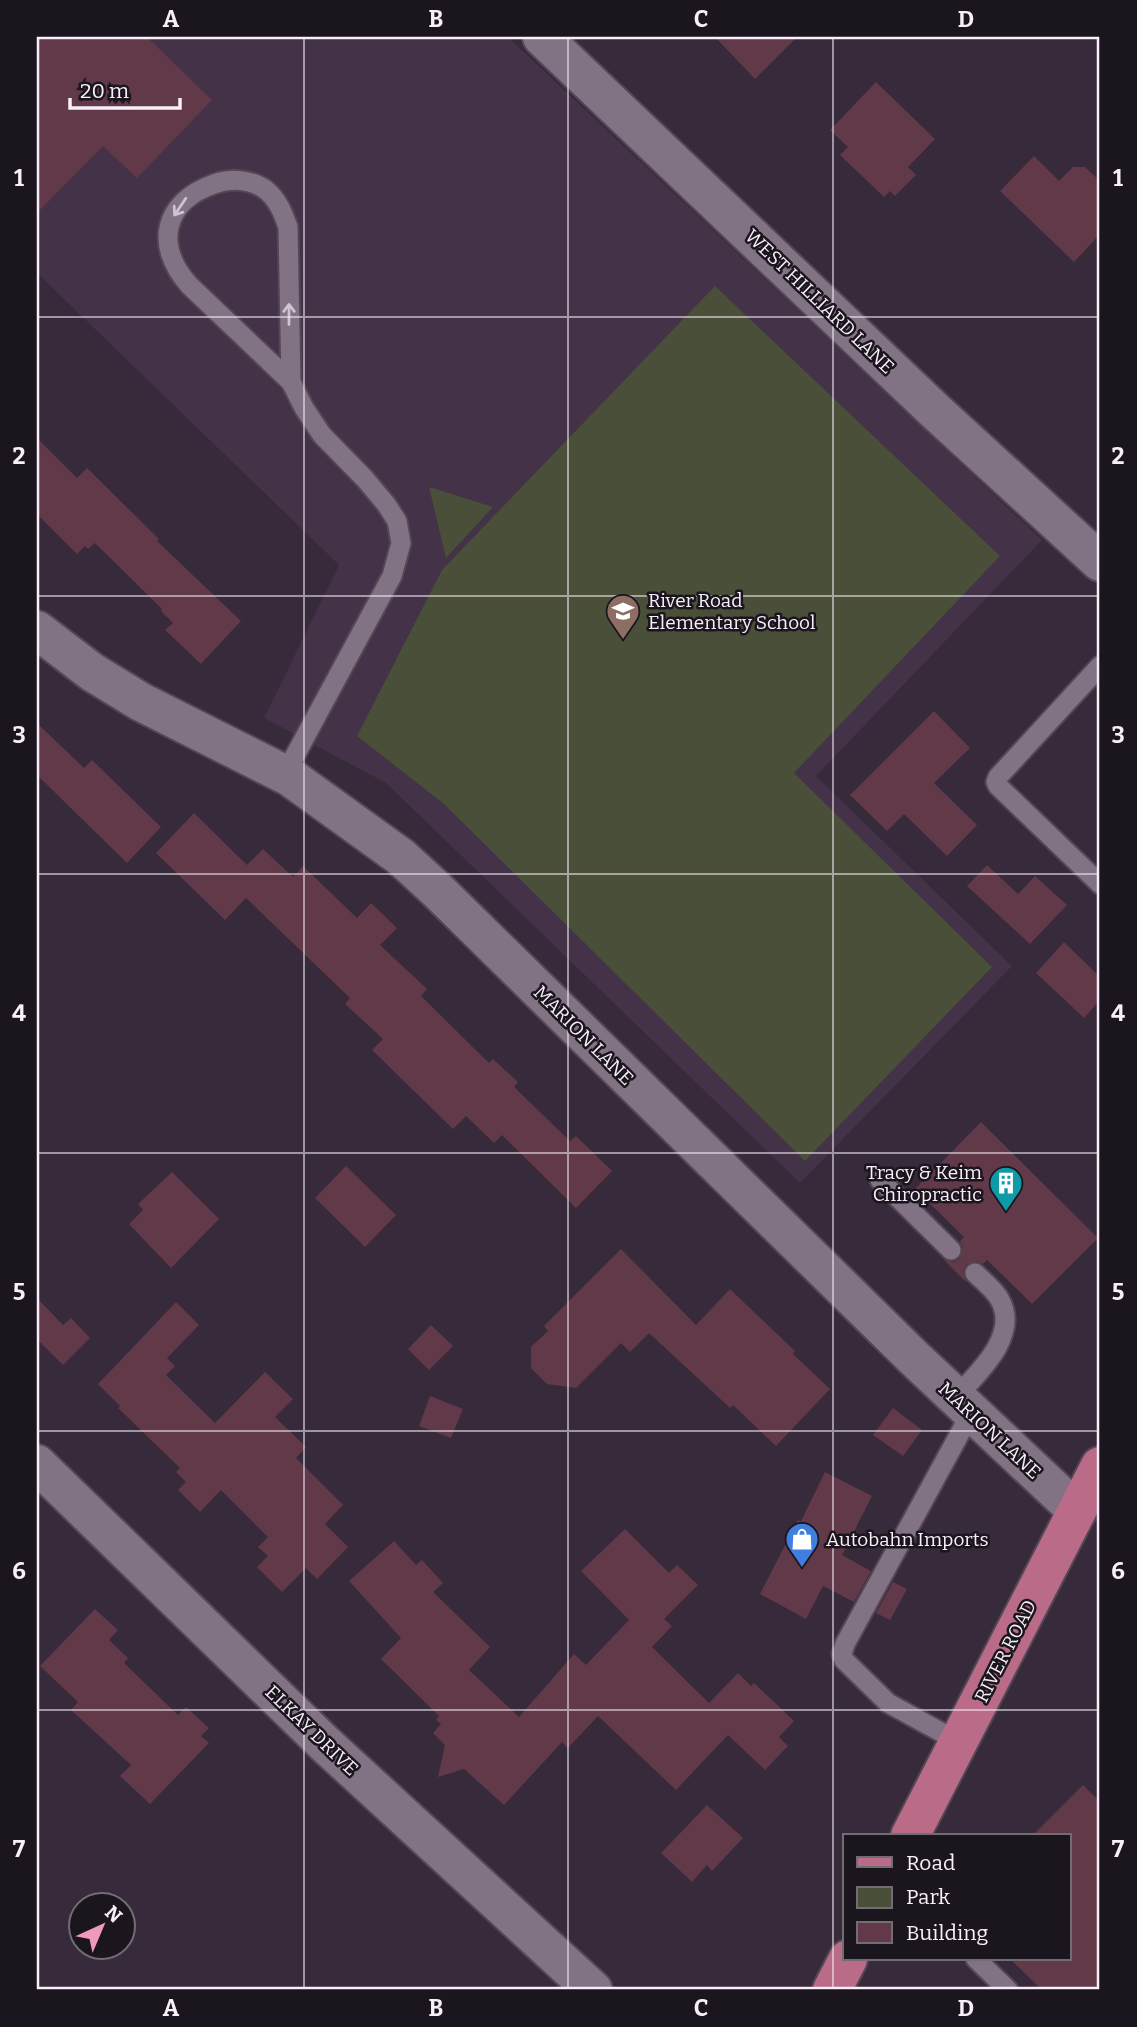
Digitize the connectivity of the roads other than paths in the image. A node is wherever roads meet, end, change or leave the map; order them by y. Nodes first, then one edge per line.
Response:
1 (542, 37) edge
2 (291, 382) junction
3 (1100, 562) edge
4 (37, 631) edge
5 (1100, 666) edge
6 (285, 774) junction
7 (1100, 884) edge
8 (880, 1180) dead end
9 (951, 1250) dead end
10 (975, 1273) dead end
11 (963, 1405) junction
12 (37, 1464) edge
13 (1100, 1466) edge
14 (1077, 1511) junction
15 (959, 1742) junction
16 (912, 1834) edge
17 (847, 1960) edge
18 (977, 1960) edge
19 (593, 1990) edge
20 (832, 1990) edge
21 (1008, 1990) edge

1 - 3 street, WEST HILLIARD LANE
2 -> 2 lane
2 - 6 lane
4 - 6 street, MARION LANE
5 - 7 lane
6 - 11 street, MARION LANE
8 - 9 lane
10 - 11 lane
11 - 14 street, MARION LANE
11 - 15 lane
12 - 19 street, ELKAY DRIVE
13 - 14 main road, RIVER ROAD
14 - 15 main road, RIVER ROAD
15 - 16 main road, RIVER ROAD
17 - 20 main road
18 - 21 lane

